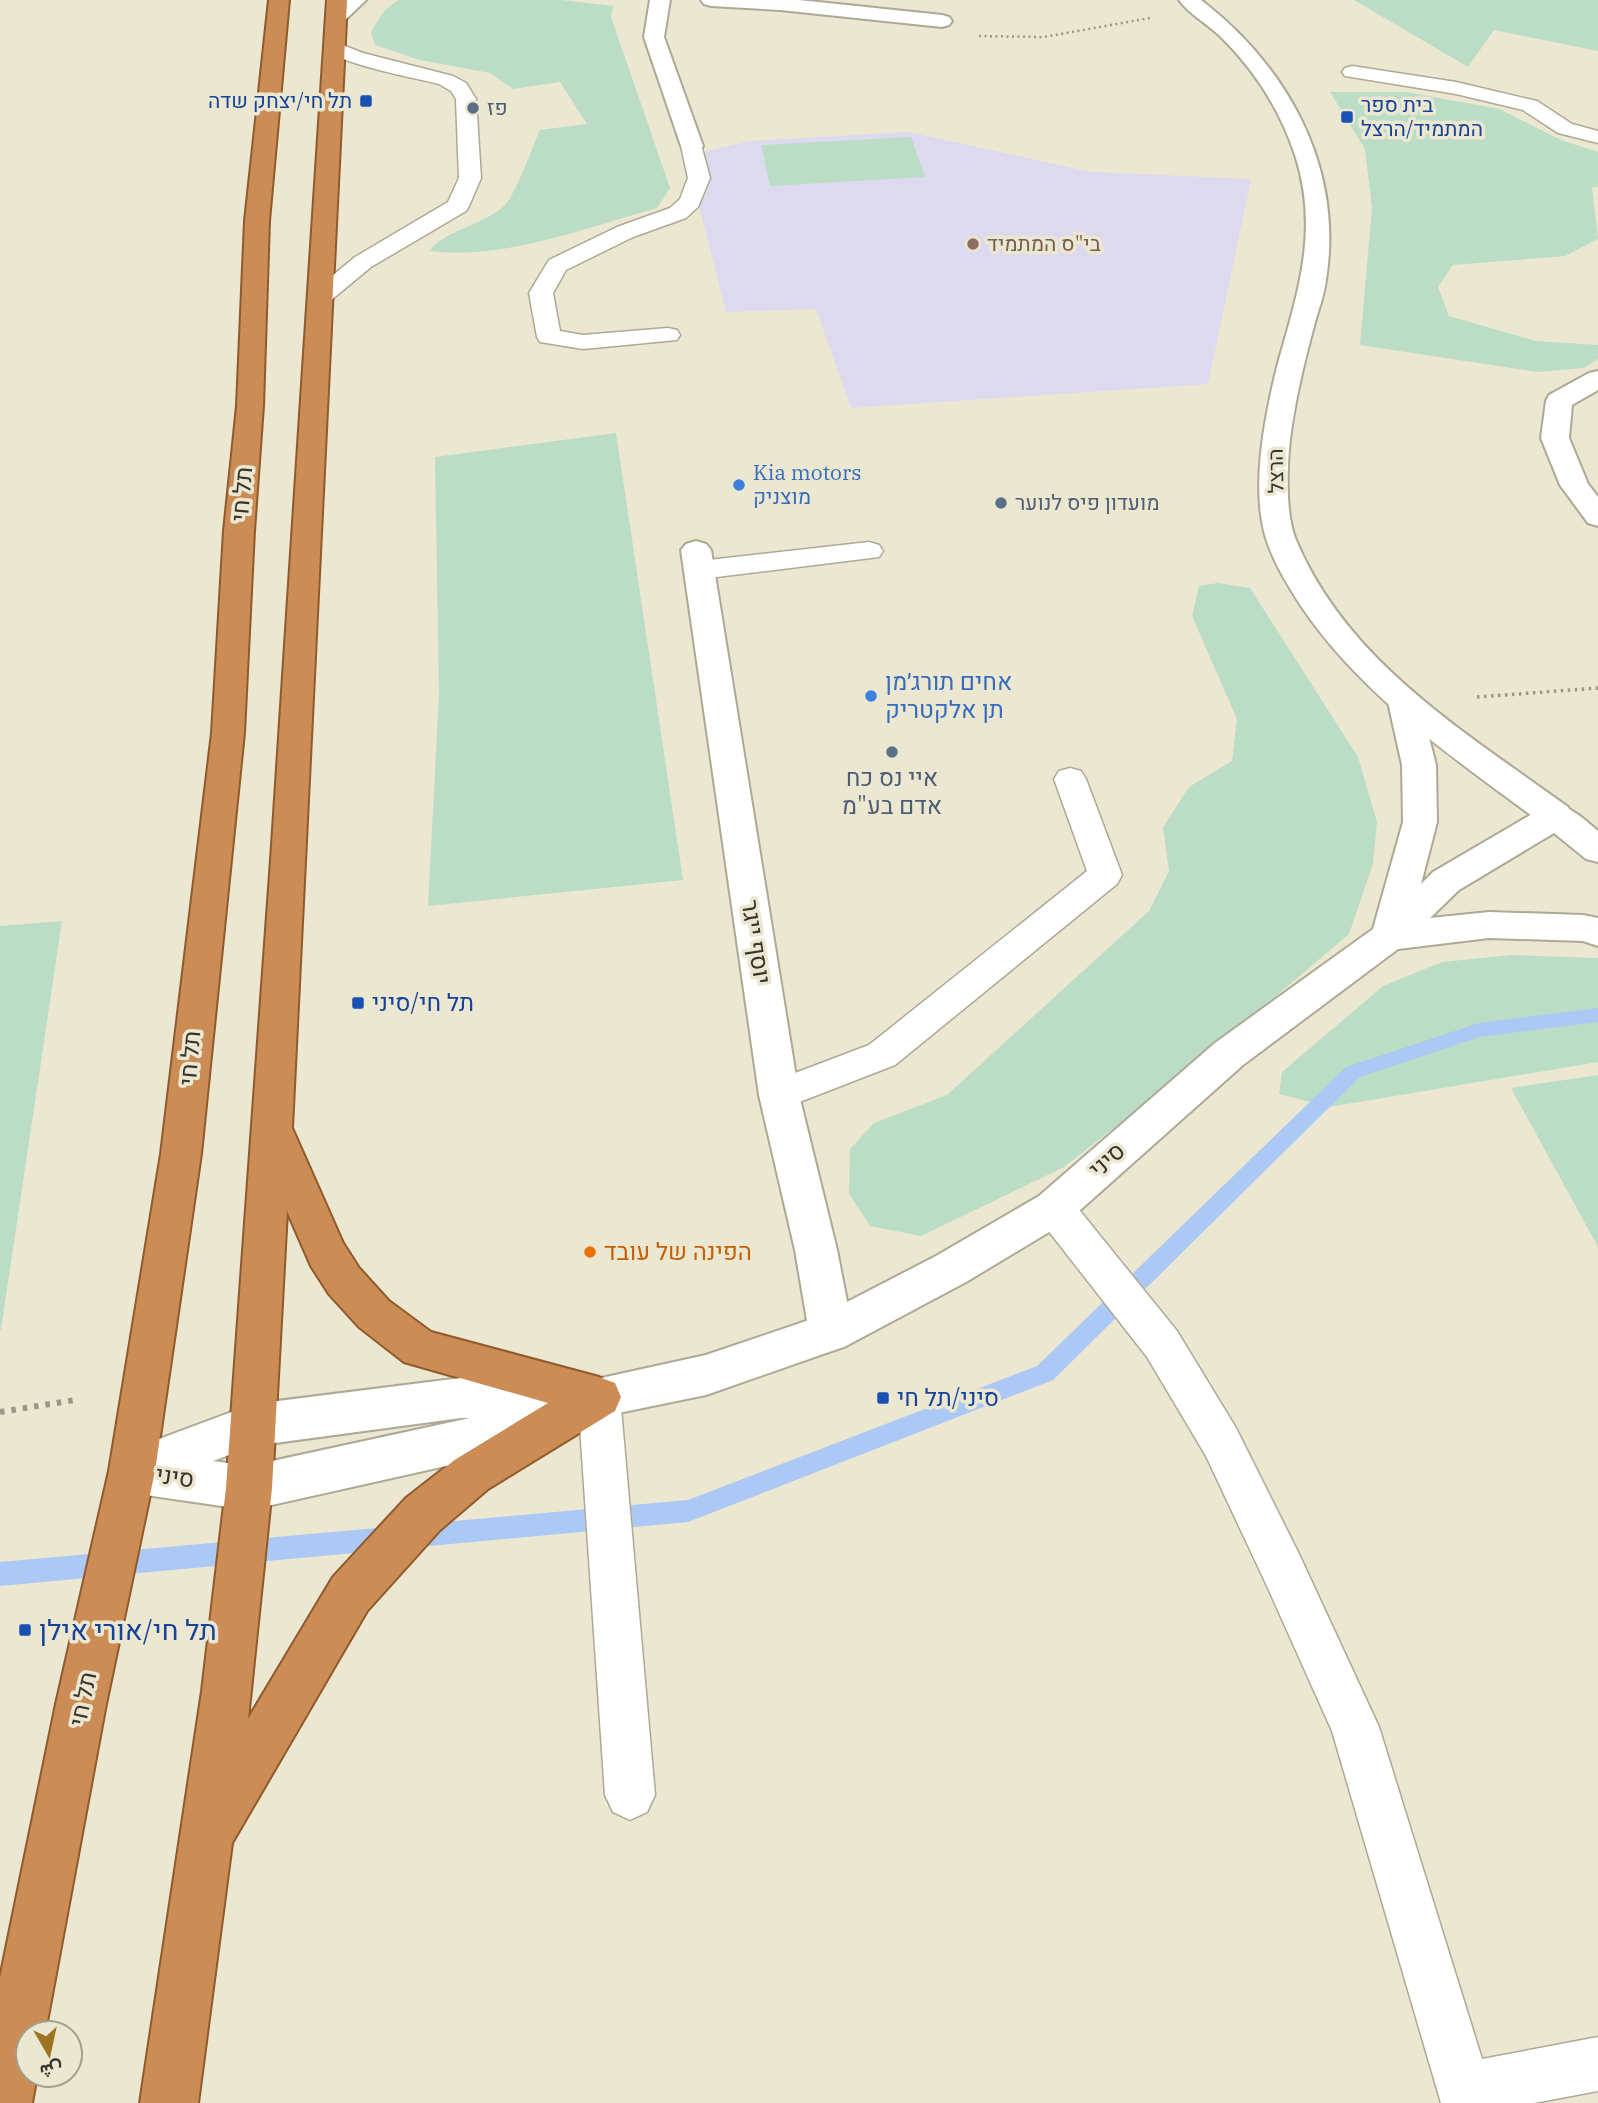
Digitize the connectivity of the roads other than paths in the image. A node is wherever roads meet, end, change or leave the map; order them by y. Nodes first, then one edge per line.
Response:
1 (279, 0) edge
2 (660, 0) edge
3 (711, 0) edge
4 (1189, 0) edge
5 (781, 2) edge
6 (341, 16) edge
7 (942, 21) dead end
8 (1352, 72) dead end
9 (1598, 137) edge
10 (692, 146) joint
11 (322, 296) junction
12 (668, 335) dead end
13 (1598, 379) edge
14 (1598, 517) edge
15 (869, 551) dead end
16 (698, 560) joint
17 (1404, 702) junction
18 (1070, 779) dead end
19 (1556, 816) junction
20 (1598, 850) edge
21 (1598, 932) edge
22 (1389, 936) junction
23 (779, 1095) junction
24 (272, 1127) junction
25 (1054, 1208) junction
26 (831, 1332) junction
27 (599, 1397) junction
28 (253, 1425) junction
29 (132, 1471) junction
30 (249, 1488) junction
31 (630, 1795) dead end
32 (206, 1839) junction
33 (1598, 2064) edge
34 (1466, 2096) edge
35 (3, 2103) edge
36 (169, 2103) edge

1 - 29 highway, תל חי
2 - 10 street
3 - 5 street
4 - 17 street, הרצל
5 - 7 street
6 - 11 highway
6 - 11 lane
8 - 9 lane
10 - 12 lane
11 - 24 highway
13 - 14 street
15 - 16 lane
16 - 23 street, יוסף ייגר
17 - 19 street, הרצל
17 - 22 street
18 - 23 lane
19 - 20 street, הרצל
19 - 22 street, סיני
21 - 22 street
22 - 25 street, סיני
23 - 26 street, יוסף ייגר
24 - 27 highway
24 - 28 highway
25 - 26 street, סיני
25 - 34 lane
26 - 27 street, סיני
27 - 28 street, סיני
27 - 30 street, סיני
27 - 31 lane
27 - 32 highway
28 - 29 street, סיני
28 - 30 highway
29 - 30 street, סיני
29 - 35 highway, תל חי
30 - 32 highway
32 - 36 highway
33 - 34 lane

